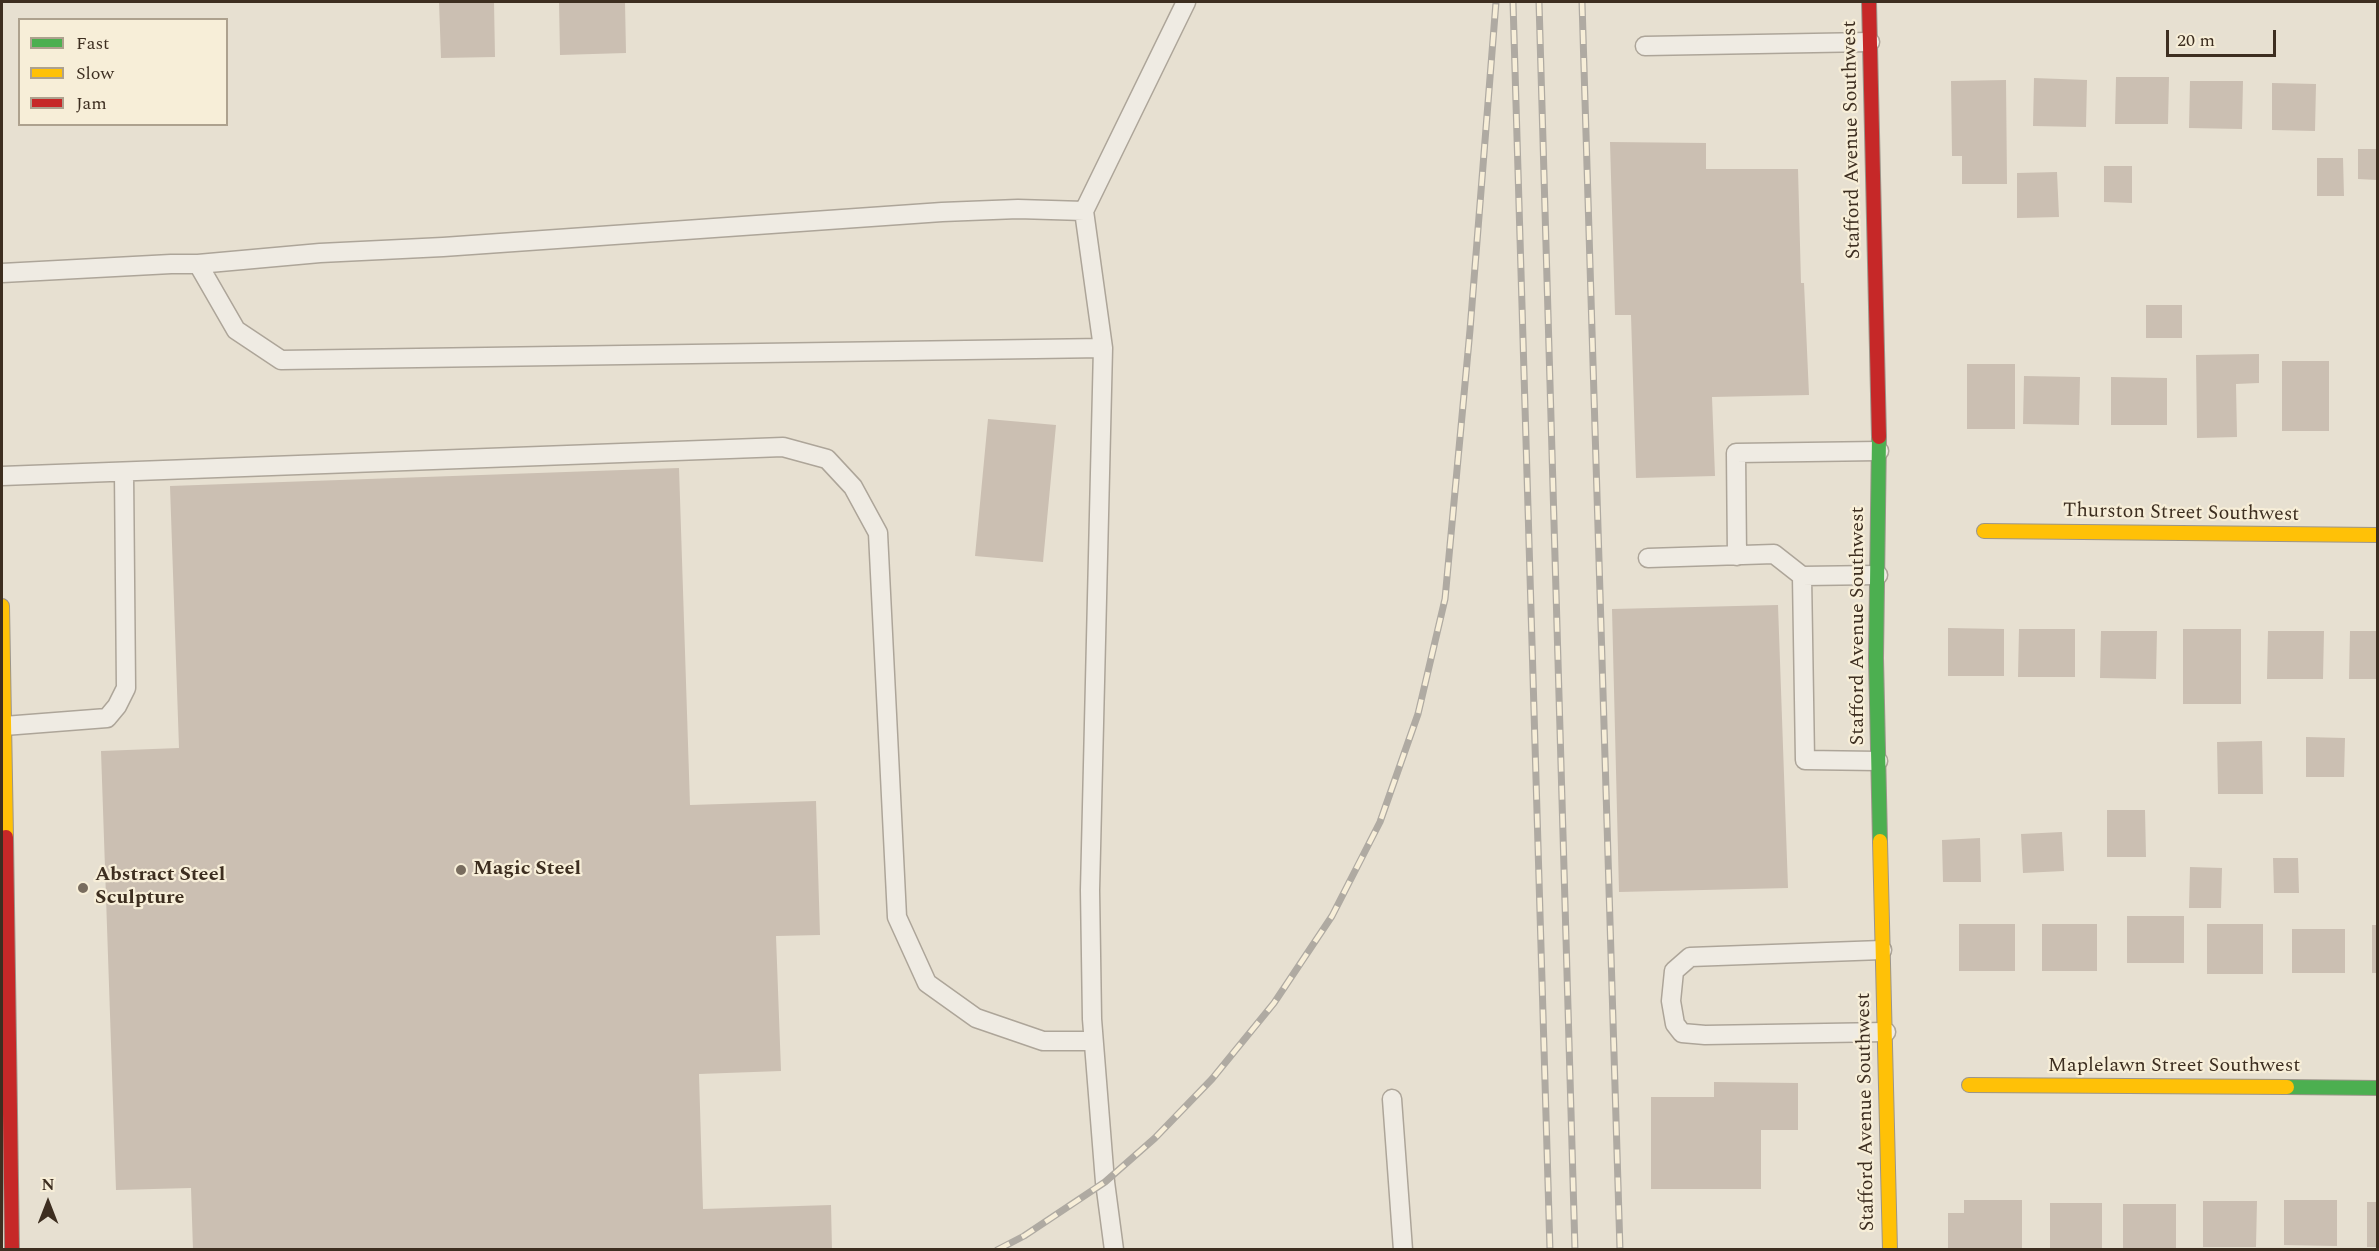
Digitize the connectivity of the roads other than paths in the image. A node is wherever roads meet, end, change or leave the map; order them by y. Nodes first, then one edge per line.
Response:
1 (1186, 2) edge
2 (1869, 2) edge
3 (1870, 42) junction
4 (1645, 46) dead end
5 (1084, 211) junction
6 (198, 264) junction
7 (2, 273) edge
8 (1103, 348) junction
9 (1879, 451) junction
10 (124, 472) junction
11 (2, 476) edge
12 (1984, 531) dead end
13 (2378, 535) edge
14 (1737, 556) junction
15 (1648, 558) dead end
16 (1878, 575) junction
17 (1802, 576) junction
18 (2, 606) edge
19 (4, 726) junction
20 (1878, 761) junction
21 (1882, 950) junction
22 (5, 1000) edge
23 (1886, 1032) junction
24 (1094, 1041) junction
25 (1970, 1085) dead end
26 (2378, 1088) edge
27 (1392, 1099) dead end
28 (12, 1250) edge
29 (1114, 1250) edge
30 (1403, 1250) edge
31 (1890, 1250) edge

1 - 5 lane
2 - 3 street, Stafford Avenue Southwest
3 - 4 lane
3 - 9 street, Stafford Avenue Southwest
5 - 6 lane
5 - 8 lane
6 - 7 lane
6 - 8 lane
8 - 24 lane
9 - 14 lane
9 - 16 street, Stafford Avenue Southwest
10 - 11 lane
10 - 19 lane
10 - 24 lane
12 - 13 street, Thurston Street Southwest
14 - 15 lane
14 - 17 lane
16 - 17 lane
16 - 20 street, Stafford Avenue Southwest
17 - 20 lane
18 - 19 street
19 - 22 street
20 - 21 street, Stafford Avenue Southwest
21 - 23 street, Stafford Avenue Southwest
21 - 23 lane
22 - 28 street
23 - 31 street, Stafford Avenue Southwest
24 - 29 lane
25 - 26 street, Maplelawn Street Southwest
27 - 30 lane

